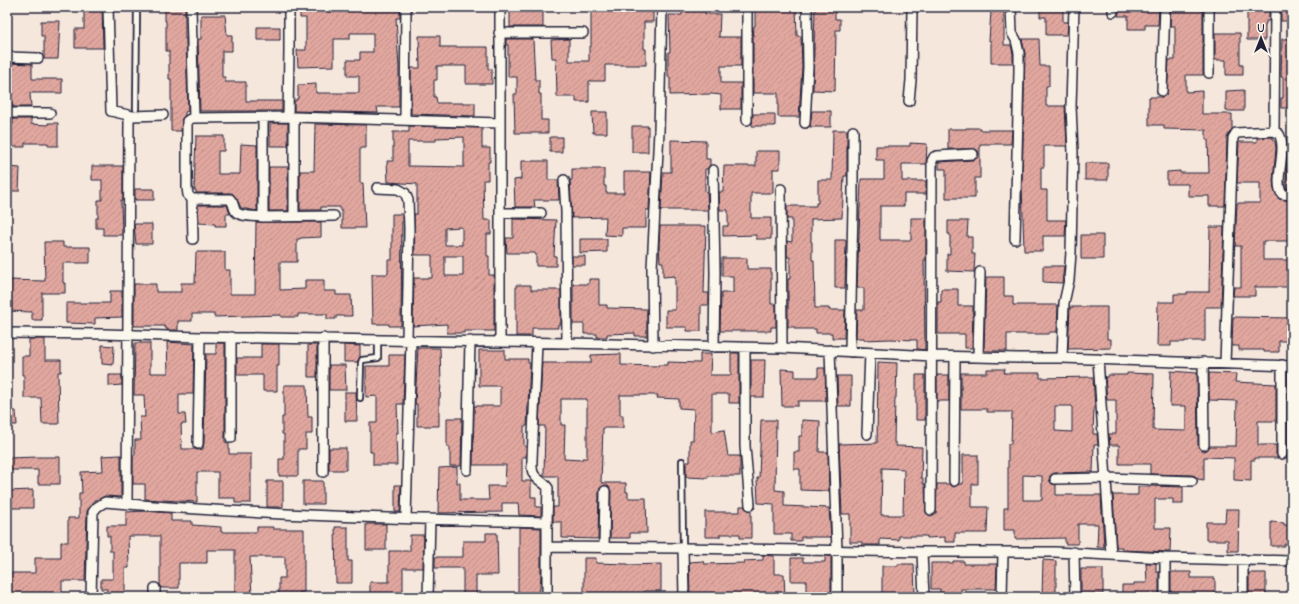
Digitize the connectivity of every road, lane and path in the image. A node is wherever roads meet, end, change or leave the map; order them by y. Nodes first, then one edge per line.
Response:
1 (108, 7) edge
2 (137, 7) edge
3 (191, 7) edge
4 (289, 7) edge
5 (406, 7) edge
6 (500, 7) edge
7 (662, 7) edge
8 (747, 7) edge
9 (807, 7) edge
10 (912, 7) edge
11 (1011, 7) edge
12 (1074, 7) edge
13 (1164, 7) edge
14 (1209, 7) edge
15 (1275, 7) edge
16 (499, 33) junction
17 (583, 33) dead end
18 (7, 57) edge
19 (38, 58) dead end
20 (1209, 73) dead end
21 (1162, 91) dead end
22 (909, 101) dead end
23 (7, 113) edge
24 (134, 113) junction
25 (50, 114) dead end
26 (163, 116) dead end
27 (194, 118) junction
28 (264, 118) junction
29 (291, 118) junction
30 (405, 119) junction
31 (747, 120) dead end
32 (500, 122) junction
33 (805, 122) dead end
34 (853, 131) dead end
35 (1274, 131) junction
36 (973, 154) dead end
37 (713, 170) dead end
38 (564, 180) dead end
39 (377, 188) dead end
40 (781, 189) dead end
41 (1292, 195) edge
42 (192, 199) junction
43 (500, 213) junction
44 (541, 213) dead end
45 (294, 216) junction
46 (334, 216) dead end
47 (263, 217) junction
48 (192, 239) dead end
49 (1016, 239) dead end
50 (980, 272) dead end
51 (7, 333) edge
52 (129, 334) junction
53 (231, 336) junction
54 (200, 337) junction
55 (323, 338) junction
56 (378, 339) junction
57 (409, 340) junction
58 (470, 341) junction
59 (500, 342) junction
60 (537, 343) junction
61 (567, 343) junction
62 (654, 346) junction
63 (714, 347) junction
64 (745, 348) junction
65 (782, 348) junction
66 (830, 350) junction
67 (850, 352) junction
68 (870, 353) junction
69 (933, 356) junction
70 (954, 357) junction
71 (978, 357) junction
72 (1062, 358) junction
73 (1098, 359) junction
74 (1203, 362) junction
75 (1225, 363) junction
76 (1282, 365) junction
77 (1292, 366) edge
78 (360, 398) dead end
79 (867, 434) dead end
80 (230, 438) dead end
81 (198, 444) dead end
82 (1204, 445) dead end
83 (1282, 454) dead end
84 (682, 461) dead end
85 (467, 470) dead end
86 (323, 472) dead end
87 (1106, 478) junction
88 (1055, 479) dead end
89 (954, 481) dead end
90 (1192, 481) dead end
91 (605, 491) dead end
92 (127, 504) junction
93 (750, 505) dead end
94 (931, 510) dead end
95 (406, 518) junction
96 (430, 519) junction
97 (546, 522) junction
98 (547, 547) junction
99 (604, 548) junction
100 (684, 548) junction
101 (837, 551) junction
102 (922, 552) junction
103 (1074, 552) junction
104 (1003, 553) junction
105 (1111, 555) junction
106 (1165, 558) junction
107 (1243, 559) junction
108 (1292, 561) edge
109 (91, 597) edge
110 (428, 597) edge
111 (547, 597) edge
112 (684, 597) edge
113 (837, 597) edge
114 (924, 597) edge
115 (1002, 597) edge
116 (1075, 597) edge
117 (1165, 597) edge
118 (1243, 597) edge

1 - 24 street
2 - 24 lane
3 - 27 street
4 - 29 street
5 - 30 street
6 - 16 street
7 - 62 street
8 - 31 street
9 - 33 street
10 - 22 street
11 - 49 street
12 - 72 street
13 - 21 street
14 - 20 street
15 - 35 street
16 - 17 street
16 - 32 street
18 - 19 street
23 - 25 street
24 - 26 street
24 - 52 street
27 - 28 street
27 - 42 street
28 - 29 street
28 - 47 street
29 - 30 street
29 - 45 street
30 - 32 street
32 - 43 street
34 - 67 street
35 - 41 street
35 - 75 street
36 - 69 street
37 - 63 street
38 - 61 street
39 - 57 street
40 - 65 street
42 - 47 street
42 - 48 street
43 - 44 street
43 - 59 street
45 - 46 street
45 - 47 street
50 - 71 street
51 - 52 street
52 - 54 street
52 - 92 street
53 - 54 street
53 - 55 street
53 - 80 street
54 - 81 street
55 - 56 street
55 - 86 street
56 - 57 street
56 - 78 lane
57 - 58 street
57 - 95 street
58 - 59 street
58 - 85 street
59 - 60 street
60 - 61 street
60 - 97 street
61 - 62 street
62 - 63 street
63 - 64 street
64 - 65 street
64 - 93 street
65 - 66 street
66 - 67 street
66 - 101 street
67 - 68 street
68 - 69 street
68 - 79 street
69 - 70 street
69 - 94 street
70 - 71 street
70 - 89 street
71 - 72 street
72 - 73 street
73 - 74 street
73 - 87 street
74 - 75 street
74 - 82 street
75 - 76 street
76 - 77 street
76 - 83 street
84 - 100 lane
87 - 88 street
87 - 90 street
87 - 105 street
91 - 99 street
92 - 95 street
92 - 109 street
95 - 96 street
96 - 97 street
96 - 110 street
97 - 98 street
98 - 99 street
98 - 111 street
99 - 100 street
100 - 101 street
100 - 112 street
101 - 102 street
101 - 113 street
102 - 104 street
102 - 114 street
103 - 104 street
103 - 105 street
103 - 116 street
104 - 115 street
105 - 106 street
106 - 107 street
106 - 117 street
107 - 108 street
107 - 118 street

